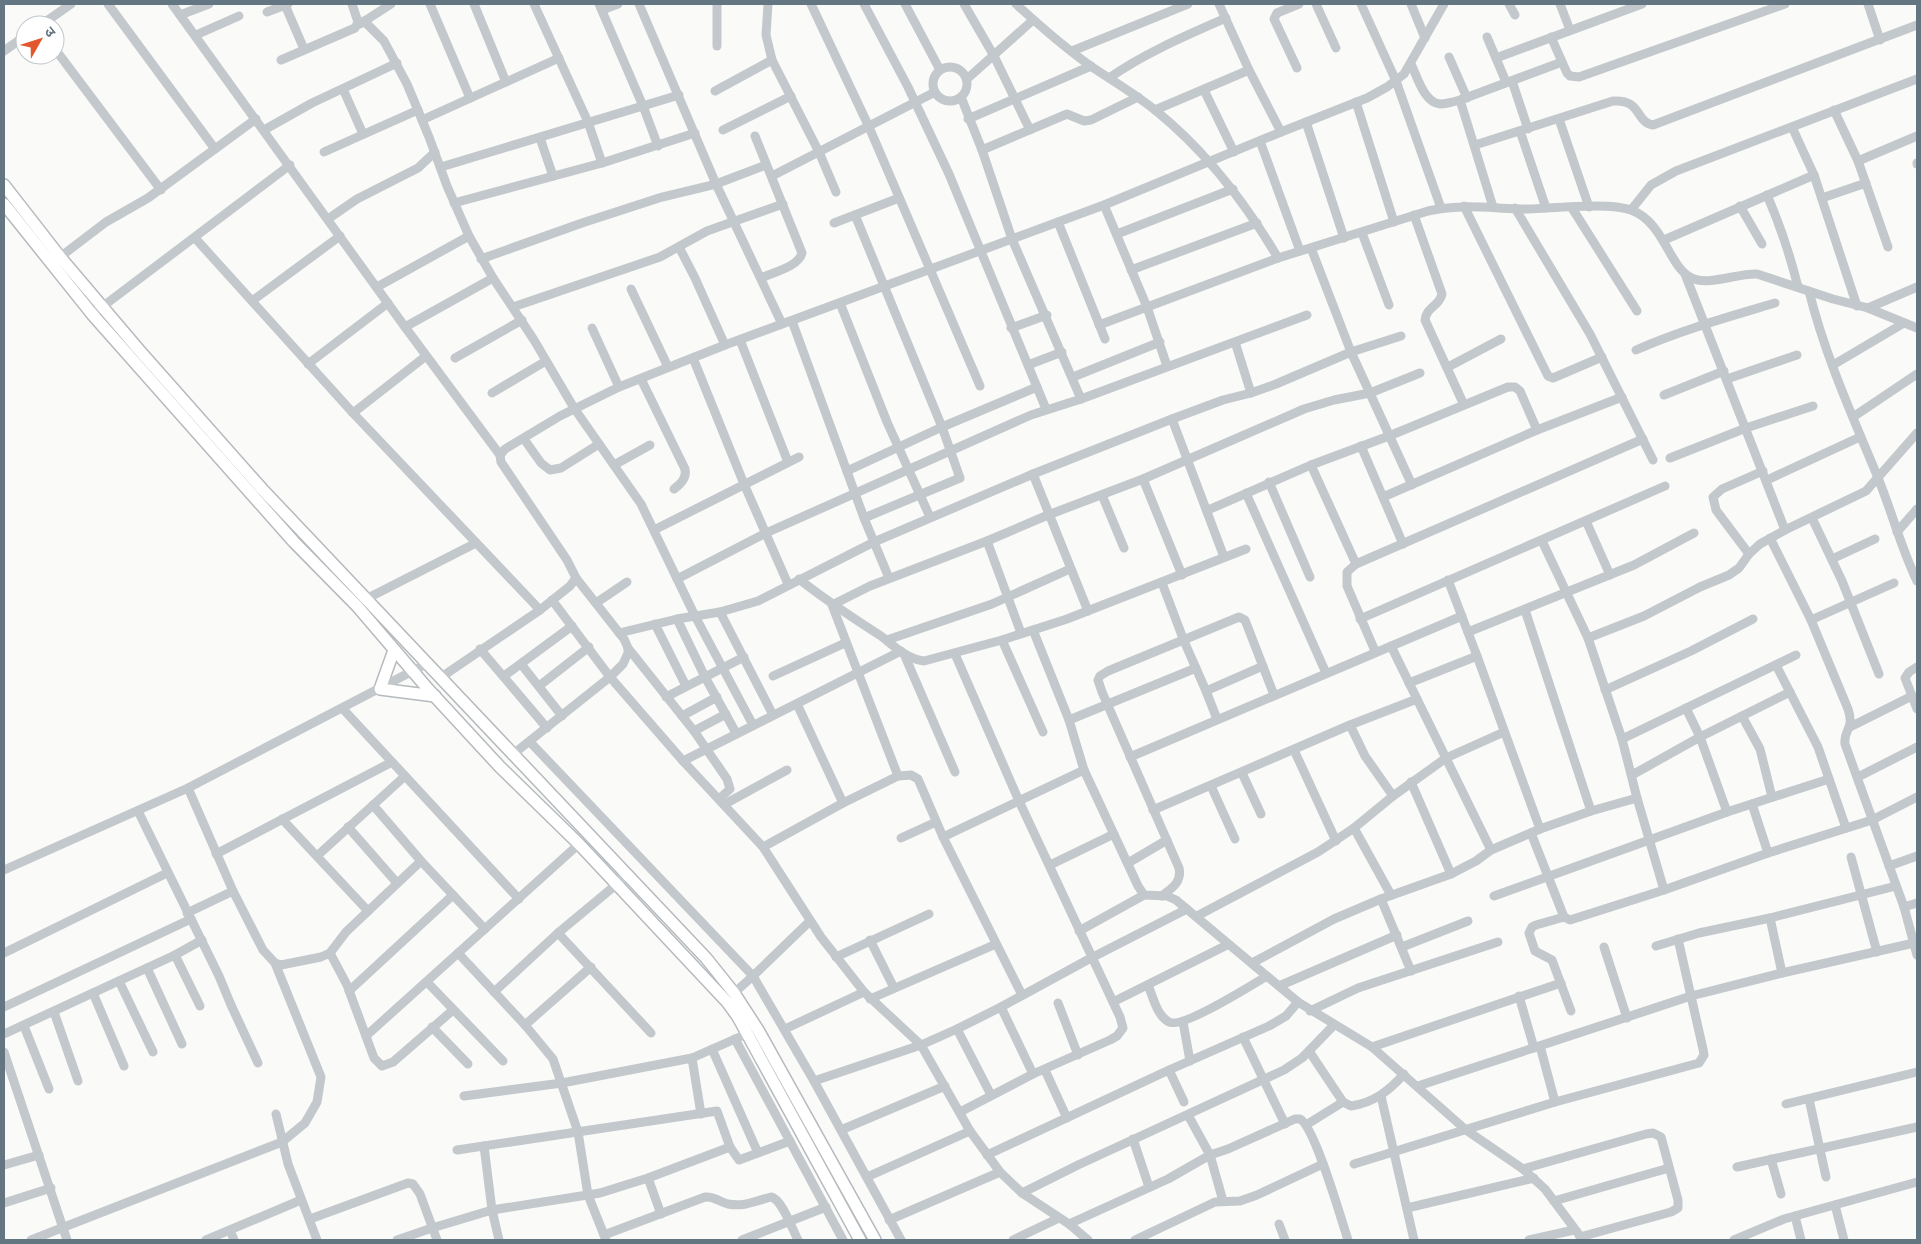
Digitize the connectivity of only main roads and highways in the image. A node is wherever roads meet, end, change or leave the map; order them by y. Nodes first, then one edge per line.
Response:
1 (4, 185) edge
2 (4, 204) edge
3 (394, 650) junction
4 (435, 696) junction
5 (860, 1240) edge
6 (875, 1240) edge

1 - 6 main road
2 - 3 main road
3 - 4 main road
3 - 4 main road
4 - 5 main road

